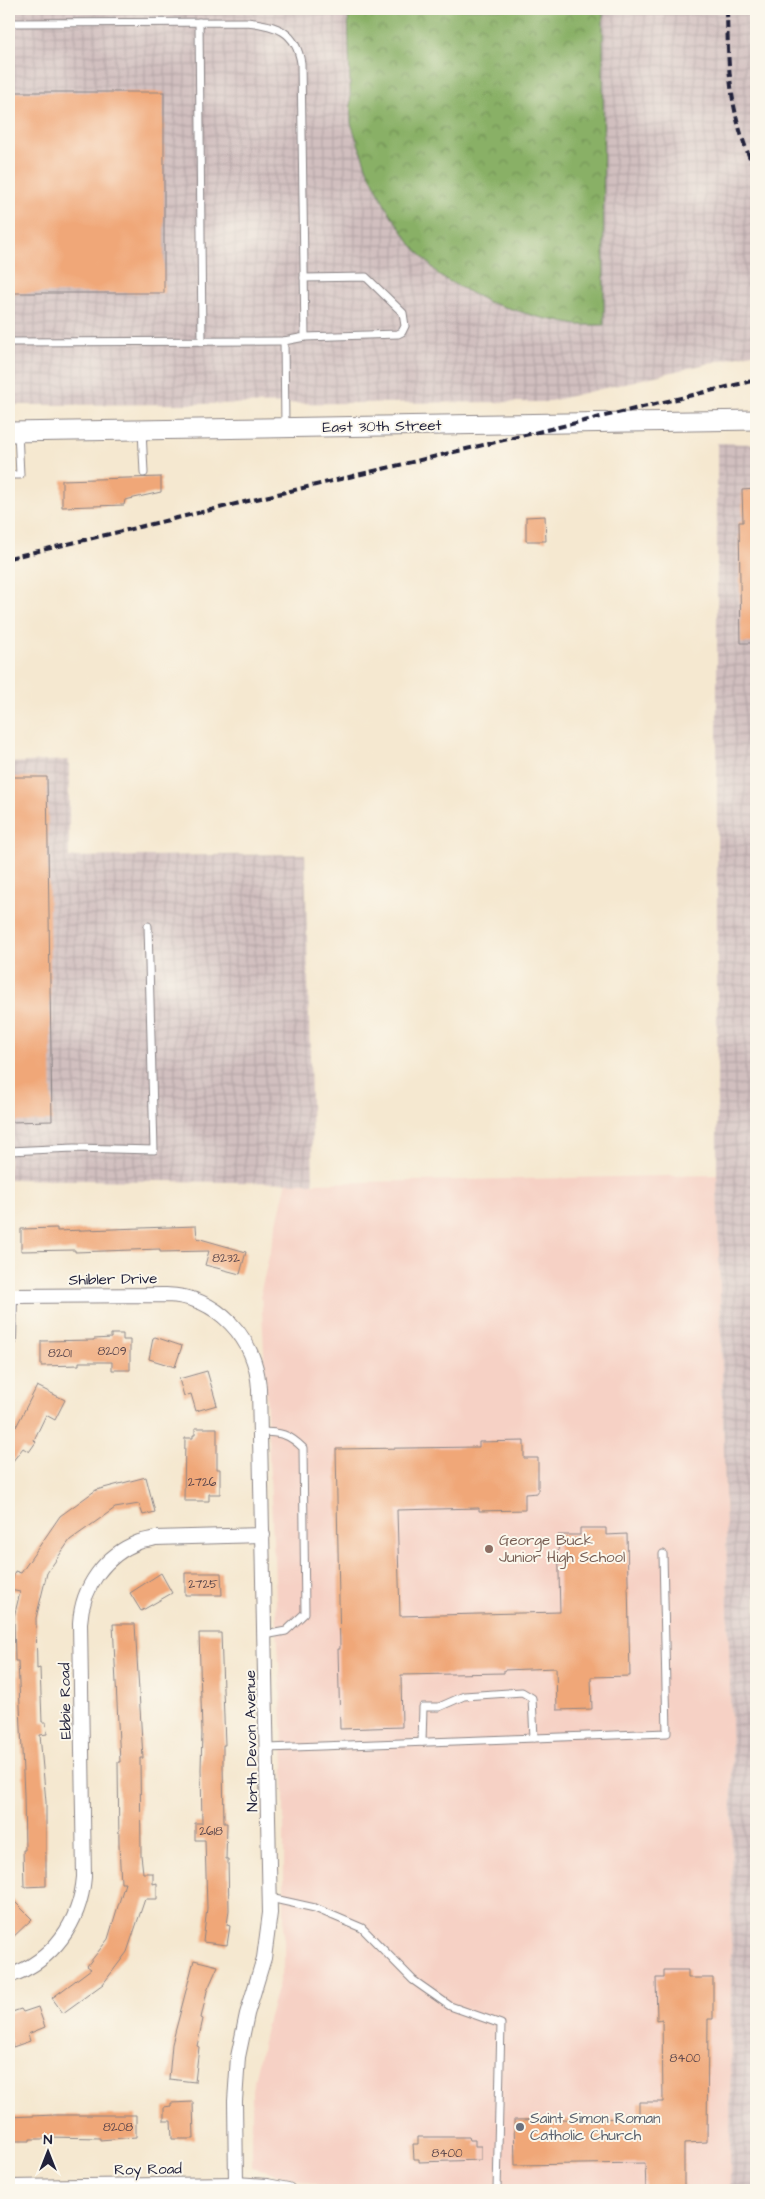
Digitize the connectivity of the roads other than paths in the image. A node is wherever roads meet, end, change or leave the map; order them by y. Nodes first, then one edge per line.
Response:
1 (199, 22) junction
2 (9, 23) edge
3 (304, 278) junction
4 (305, 337) junction
5 (284, 341) junction
6 (9, 342) edge
7 (202, 342) junction
8 (756, 420) edge
9 (285, 428) junction
10 (142, 430) junction
11 (13, 432) edge
12 (144, 473) dead end
13 (9, 475) edge
14 (148, 926) dead end
15 (9, 1151) edge
16 (9, 1296) edge
17 (214, 1309) joint
18 (9, 1340) edge
19 (260, 1432) junction
20 (263, 1535) junction
21 (663, 1554) dead end
22 (265, 1636) junction
23 (534, 1738) junction
24 (422, 1742) junction
25 (267, 1748) junction
26 (270, 1898) junction
27 (9, 1976) edge
28 (236, 2184) junction
29 (9, 2187) edge
30 (288, 2190) edge
31 (497, 2190) edge

1 - 2 lane
1 - 3 lane
1 - 7 lane
3 - 4 lane
3 - 4 lane
4 - 5 lane
5 - 7 lane
5 - 9 lane
6 - 7 lane
8 - 9 main road, East 30th Street
9 - 10 main road, East 30th Street
10 - 11 main road, East 30th Street
10 - 12 lane
11 - 13 lane
14 - 15 lane
16 - 17 street, Shibler Drive
16 - 18 street
17 - 19 street, North Devon Avenue
19 - 20 street, North Devon Avenue
19 - 22 lane
20 - 22 street, North Devon Avenue
20 - 27 street, Ebbie Road
21 - 23 lane
22 - 25 street, North Devon Avenue
23 - 24 lane
23 - 24 lane
24 - 25 lane
25 - 26 street, North Devon Avenue
26 - 28 street, North Devon Avenue
26 - 31 lane
28 - 29 street, Roy Road
28 - 30 street, Roy Road

